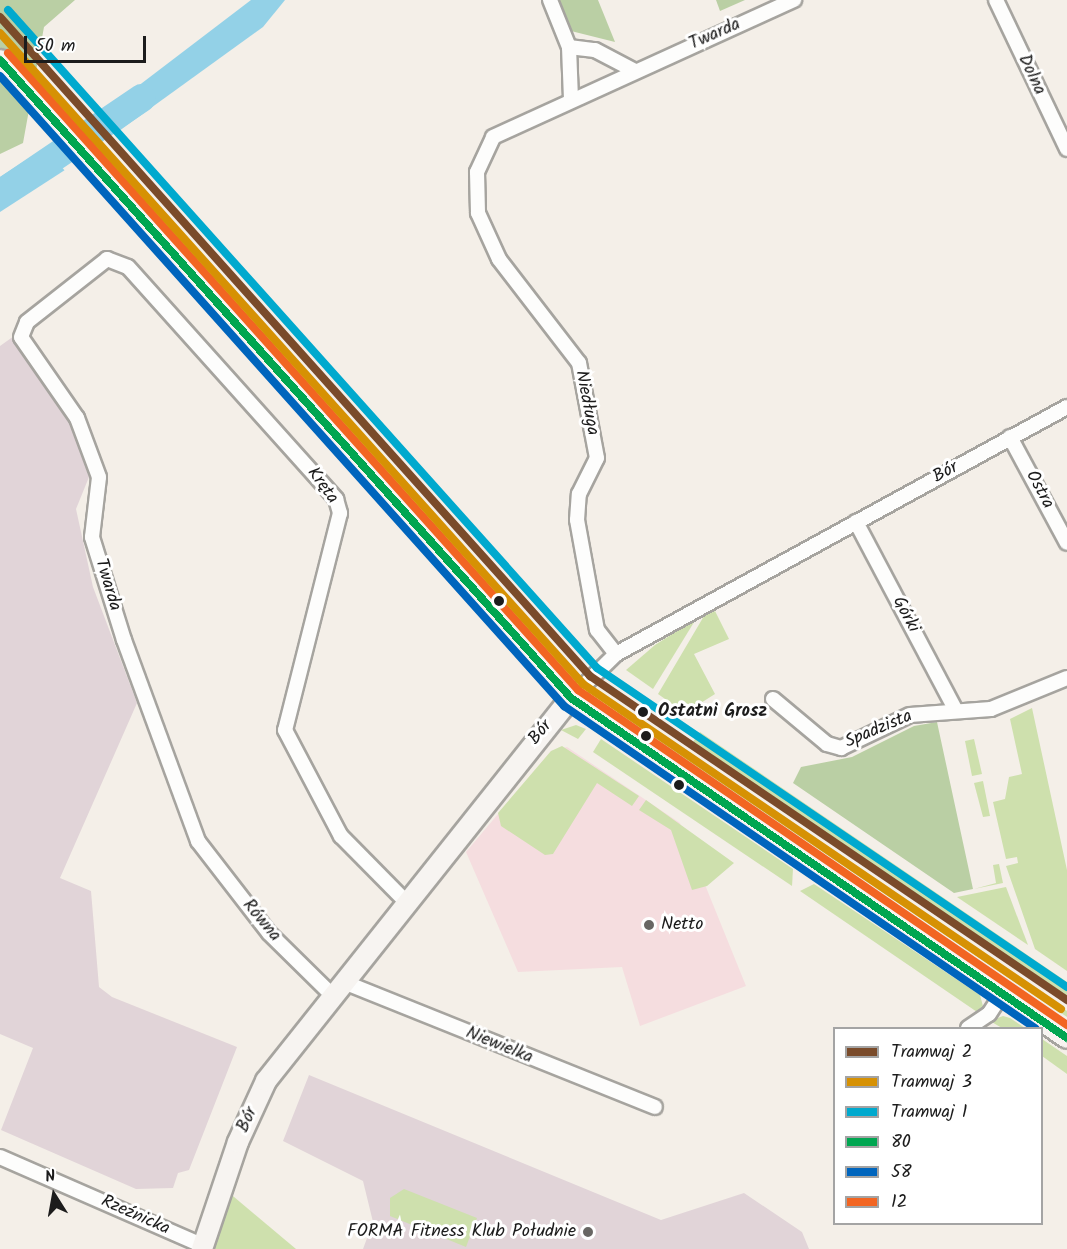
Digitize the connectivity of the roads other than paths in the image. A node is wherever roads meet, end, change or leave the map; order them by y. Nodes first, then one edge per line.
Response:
1 (550, 0) edge
2 (794, 0) edge
3 (996, 0) edge
4 (569, 47) junction
5 (0, 60) edge
6 (635, 71) junction
7 (571, 99) junction
8 (494, 137) joint
9 (1067, 149) edge
10 (21, 337) joint
11 (1067, 407) edge
12 (1010, 437) junction
13 (856, 522) junction
14 (1067, 543) edge
15 (616, 654) junction
16 (1067, 680) edge
17 (571, 698) junction
18 (773, 699) dead end
19 (955, 709) junction
20 (198, 841) joint
21 (406, 902) junction
22 (338, 989) junction
23 (1002, 994) junction
24 (971, 1027) edge
25 (1067, 1038) edge
26 (655, 1107) dead end
27 (0, 1157) edge
28 (203, 1248) edge

1 - 4 street
2 - 6 street, Twarda
3 - 9 street, Dolna
4 - 6 street
4 - 7 street
5 - 17 street
6 - 7 street, Twarda
7 - 8 street, Twarda
8 - 15 street, Niedługa
10 - 20 street, Twarda
10 - 21 street, Kręta
11 - 12 street, Bór
12 - 13 street, Bór
12 - 14 street, Ostra
13 - 15 street, Bór
13 - 19 street, Górki
15 - 17 street, Bór
16 - 19 street, Spadzista
17 - 21 street, Bór
17 - 23 street
18 - 19 street, Spadzista
20 - 22 street, Równa
21 - 22 street, Bór
22 - 26 street, Niewielka
22 - 28 street, Bór
23 - 24 street
23 - 25 street
27 - 28 street, Rzeźnicka

